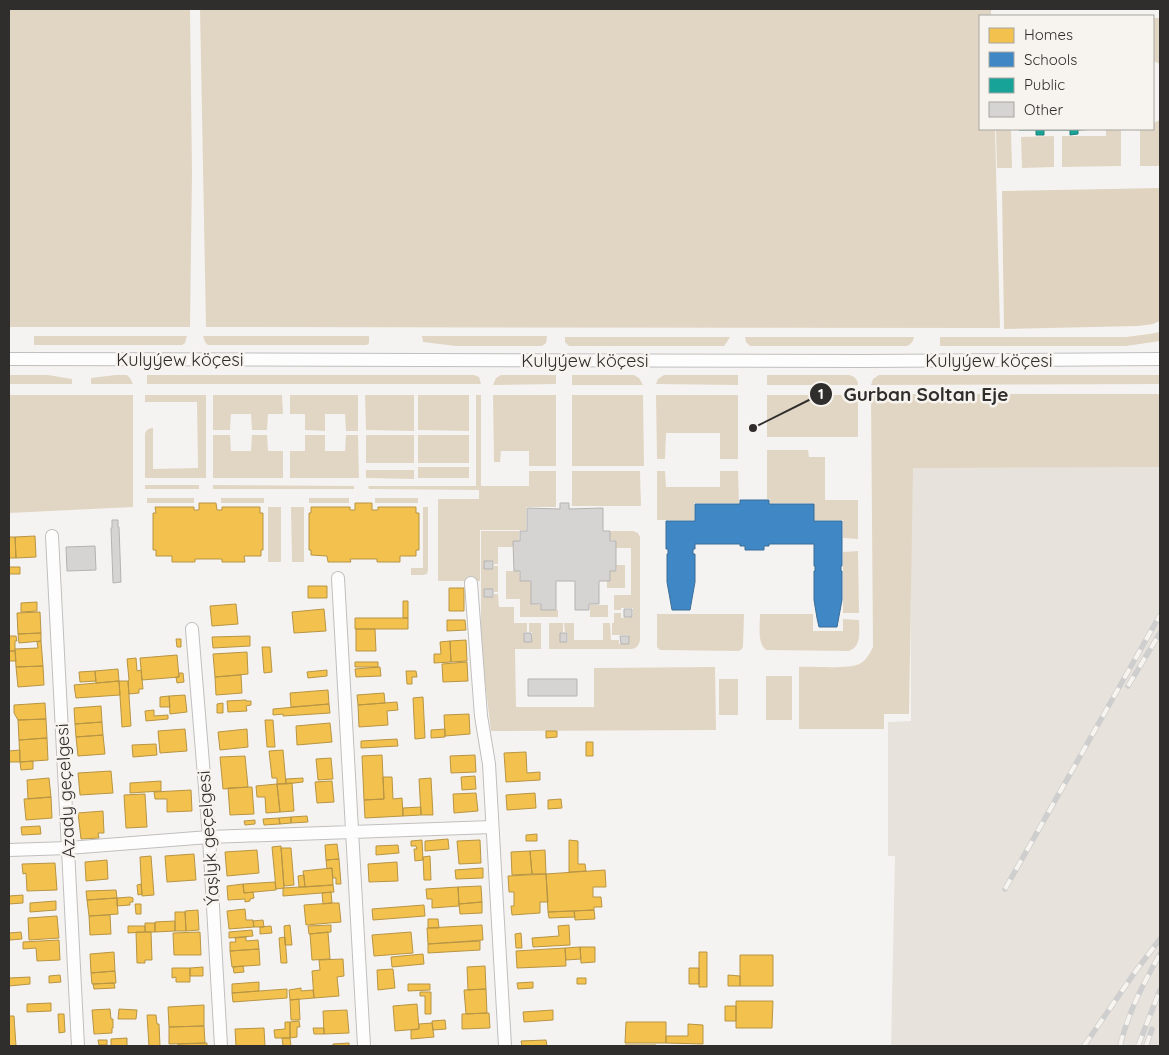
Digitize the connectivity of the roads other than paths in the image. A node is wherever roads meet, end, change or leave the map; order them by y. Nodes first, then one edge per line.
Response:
1 (1160, 359) edge
2 (9, 360) edge
3 (52, 536) dead end
4 (338, 578) dead end
5 (471, 584) dead end
6 (192, 629) dead end
7 (492, 827) junction
8 (352, 832) junction
9 (209, 838) junction
10 (68, 848) junction
11 (9, 850) edge
12 (78, 1046) edge
13 (221, 1046) edge
14 (364, 1046) edge
15 (505, 1046) edge

1 - 2 street, Kulyýew köçesi
3 - 10 street, Azady geçelgesi
4 - 8 street
5 - 7 street
6 - 9 street, Ýaşlyk geçelgesi
7 - 8 street
7 - 15 street
8 - 9 street
8 - 14 street
9 - 10 street
9 - 13 street, Ýaşlyk geçelgesi
10 - 11 street
10 - 12 street, Azady geçelgesi

